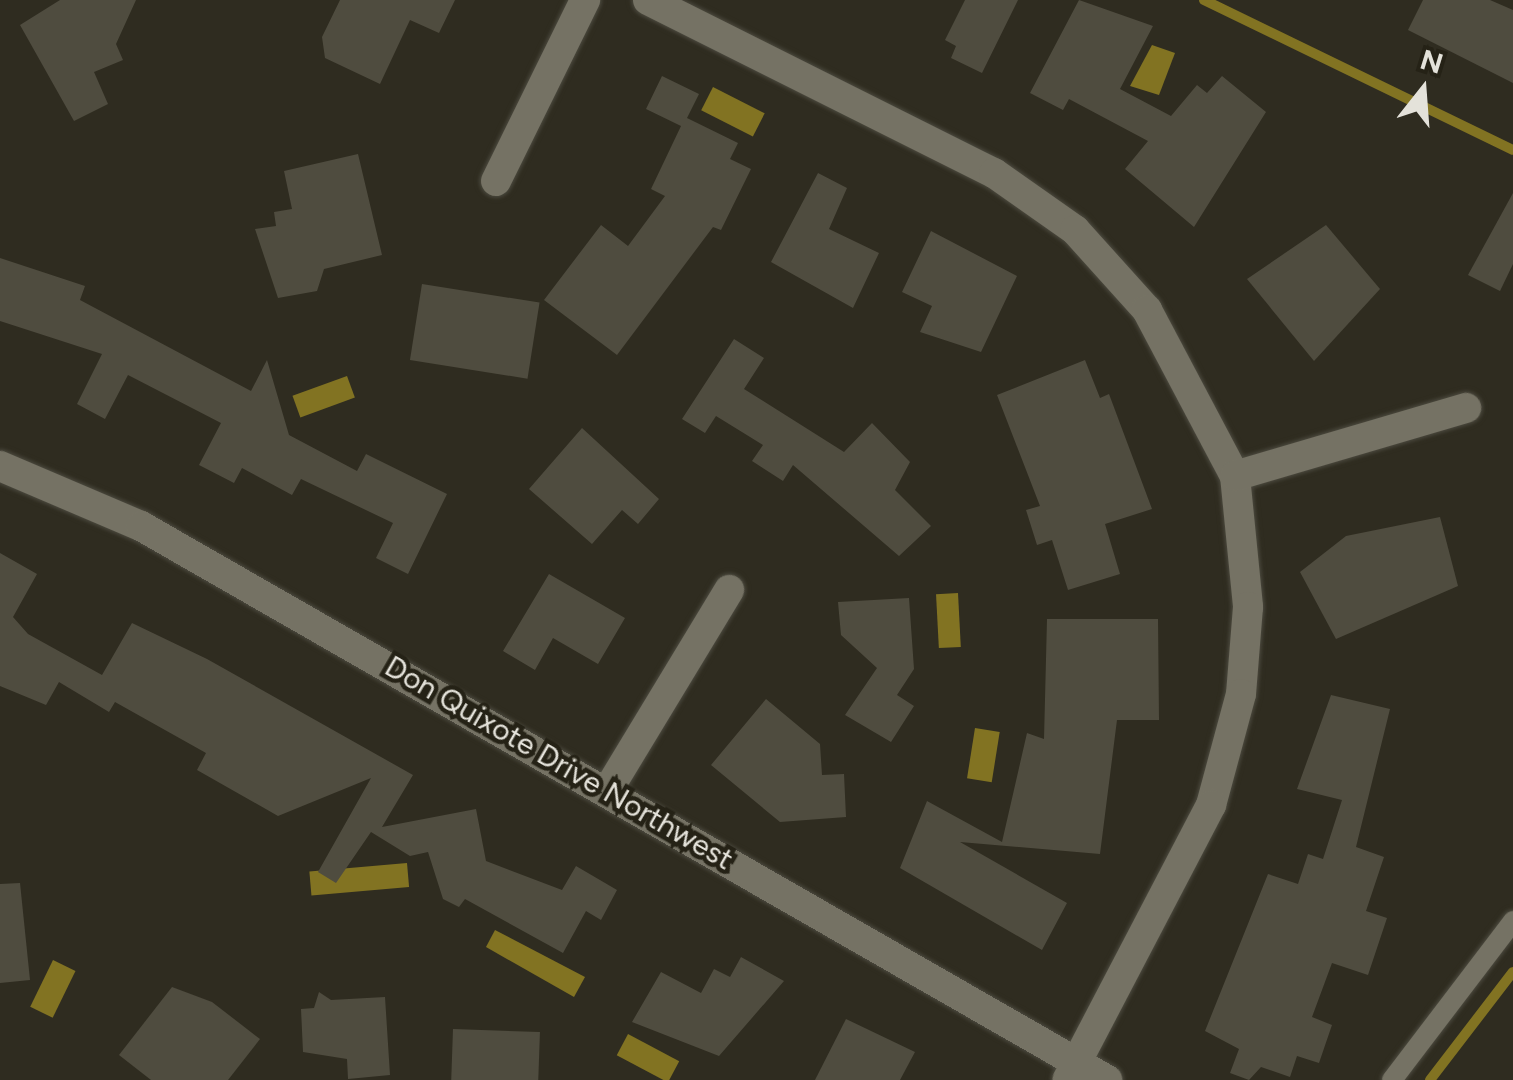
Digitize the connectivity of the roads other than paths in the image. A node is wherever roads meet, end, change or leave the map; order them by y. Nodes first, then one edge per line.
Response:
1 (585, 0) edge
2 (648, 0) edge
3 (496, 182) dead end
4 (1466, 408) dead end
5 (0, 466) edge
6 (1235, 476) junction
7 (729, 590) dead end
8 (608, 790) junction
9 (1513, 922) edge
10 (1072, 1072) edge
11 (1108, 1080) edge
12 (1392, 1080) edge

1 - 3 street
2 - 6 street
4 - 6 street
5 - 8 street, Don Quixote Drive Northwest
6 - 10 street
7 - 8 street
8 - 10 street, Don Quixote Drive Northwest
9 - 12 lane
10 - 11 street, Don Quixote Drive Northwest

